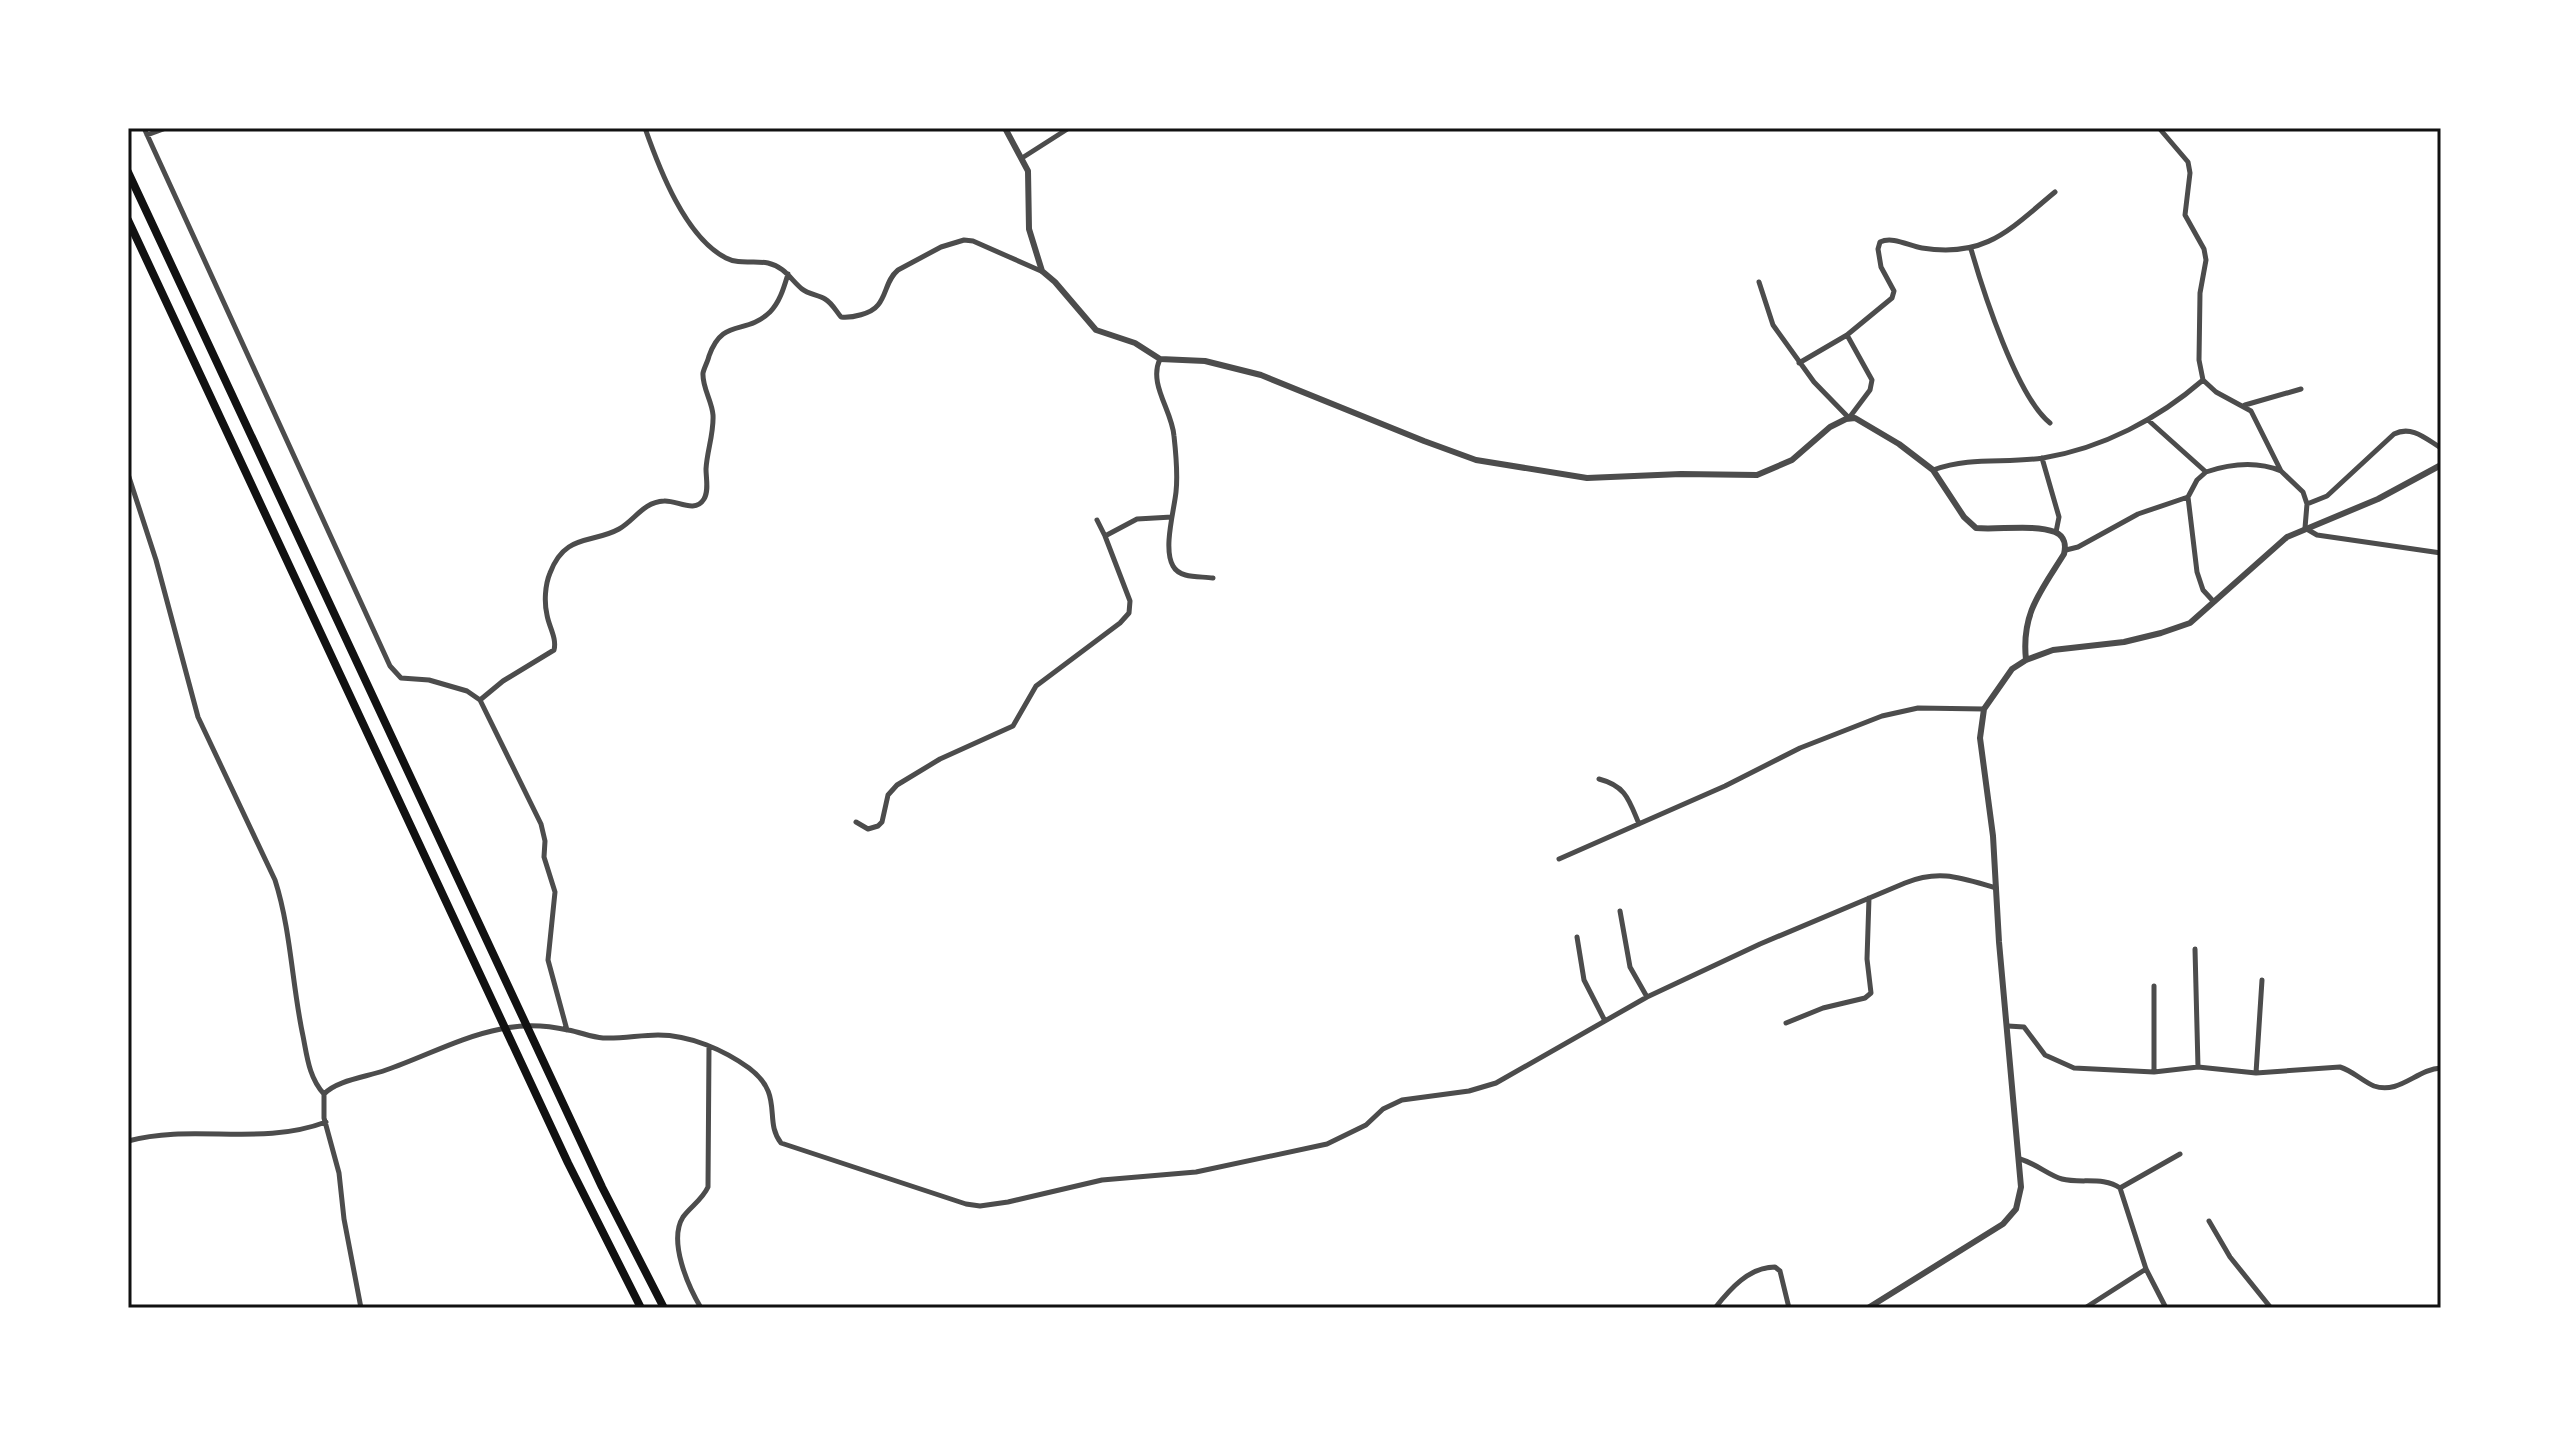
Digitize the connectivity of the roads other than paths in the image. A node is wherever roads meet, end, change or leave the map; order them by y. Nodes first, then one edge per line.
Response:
1 (144, 128) edge
2 (166, 128) edge
3 (645, 128) edge
4 (1005, 128) edge
5 (1069, 128) edge
6 (2159, 128) edge
7 (147, 135) junction
8 (1022, 158) junction
9 (128, 172) edge
10 (2055, 192) dead end
11 (128, 220) edge
12 (128, 232) edge
13 (1971, 249) junction
14 (150, 268) junction
15 (1042, 271) junction
16 (788, 274) junction
17 (1759, 282) dead end
18 (1847, 335) junction
19 (1160, 359) junction
20 (1799, 363) junction
21 (2203, 380) junction
22 (2301, 389) dead end
23 (2245, 405) junction
24 (1849, 418) junction
25 (2148, 420) junction
26 (2050, 423) dead end
27 (2441, 448) edge
28 (2042, 458) junction
29 (2441, 465) edge
30 (1933, 470) junction
31 (2281, 471) junction
32 (2206, 472) junction
33 (128, 474) edge
34 (2188, 497) junction
35 (2307, 504) junction
36 (1172, 517) junction
37 (1097, 520) dead end
38 (2305, 528) junction
39 (2056, 532) junction
40 (1105, 536) junction
41 (2066, 550) junction
42 (2441, 553) edge
43 (1213, 578) dead end
44 (2215, 603) junction
45 (2026, 660) junction
46 (480, 700) junction
47 (1984, 709) junction
48 (1599, 779) dead end
49 (856, 822) dead end
50 (1639, 824) junction
51 (1559, 859) dead end
52 (1997, 889) junction
53 (1869, 898) junction
54 (1620, 911) dead end
55 (1577, 937) dead end
56 (2195, 949) dead end
57 (2262, 980) dead end
58 (2154, 986) dead end
59 (1647, 997) junction
60 (1605, 1021) junction
61 (1786, 1023) dead end
62 (2008, 1026) junction
63 (567, 1030) junction
64 (709, 1047) junction
65 (2198, 1067) junction
66 (2441, 1068) edge
67 (2154, 1072) junction
68 (2256, 1073) junction
69 (324, 1094) junction
70 (326, 1122) junction
71 (128, 1141) edge
72 (2180, 1154) dead end
73 (2020, 1159) junction
74 (2120, 1188) junction
75 (2209, 1221) dead end
76 (2146, 1269) junction
77 (361, 1308) edge
78 (641, 1308) edge
79 (664, 1308) edge
80 (701, 1308) edge
81 (1715, 1308) edge
82 (1789, 1308) edge
83 (1868, 1308) edge
84 (2085, 1308) edge
85 (2166, 1308) edge
86 (2271, 1308) edge

1 - 7 street
2 - 7 street
3 - 16 street
4 - 8 street
5 - 8 street
6 - 21 street
7 - 46 street
8 - 15 street
9 - 79 highway
10 - 13 street
11 - 14 highway
12 - 14 highway
13 - 18 street
13 - 26 street
14 - 78 highway
15 - 16 street
15 - 19 street
16 - 46 street
17 - 20 street
18 - 20 street
18 - 24 street
19 - 24 street
19 - 36 street
20 - 24 street
21 - 23 street
21 - 25 street
22 - 23 street
23 - 31 street
24 - 30 street
25 - 28 street
25 - 32 street
27 - 35 street
28 - 30 street
28 - 39 street
29 - 38 street
30 - 39 street
31 - 32 street
31 - 35 street
32 - 34 street
33 - 69 street
34 - 41 street
34 - 44 street
35 - 38 street
36 - 40 street
36 - 43 street
37 - 40 street
38 - 42 street
38 - 44 street
39 - 41 street
40 - 49 street
41 - 45 street
44 - 45 street
45 - 47 street
46 - 63 street
47 - 50 street
47 - 52 street
48 - 50 street
50 - 51 street
52 - 53 street
52 - 62 street
53 - 59 street
53 - 61 street
54 - 59 street
55 - 60 street
56 - 65 street
57 - 68 street
58 - 67 street
59 - 60 street
60 - 64 street
62 - 67 street
62 - 73 street
63 - 64 street
63 - 69 street
64 - 80 street
65 - 67 street
65 - 68 street
66 - 68 street
69 - 70 street
70 - 71 street
70 - 77 street
72 - 74 street
73 - 74 street
73 - 83 street
74 - 76 street
75 - 86 street
76 - 84 street
76 - 85 street
81 - 82 street

